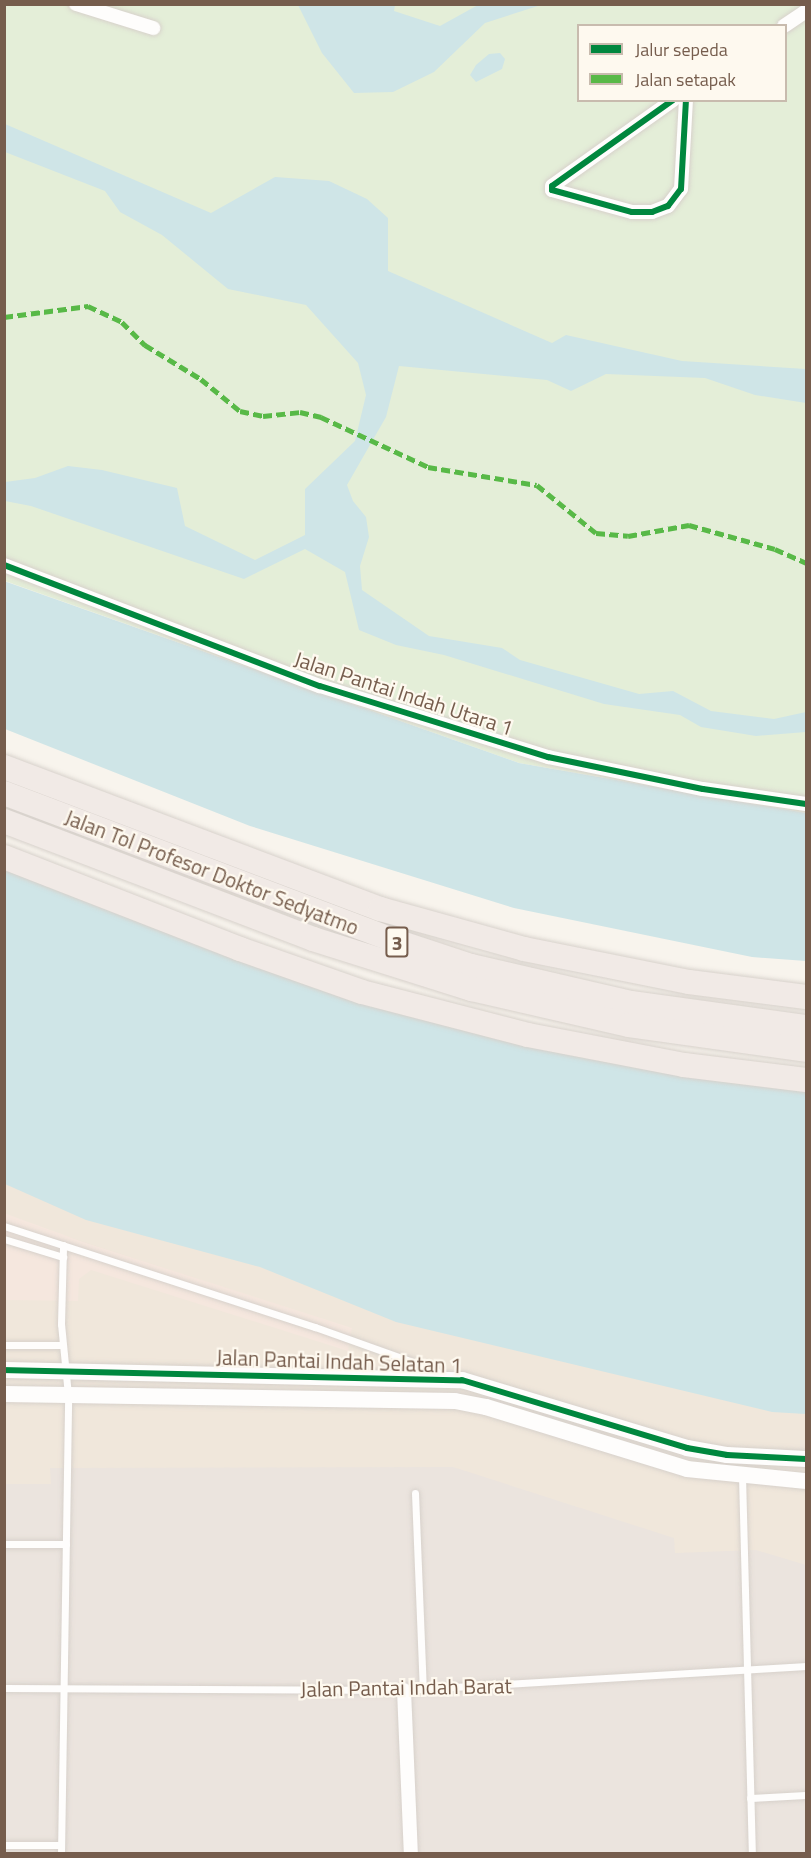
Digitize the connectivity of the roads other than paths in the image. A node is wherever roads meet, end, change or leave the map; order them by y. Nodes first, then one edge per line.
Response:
1 (76, 4) edge
2 (807, 11) edge
3 (787, 24) edge
4 (153, 28) dead end
5 (670, 102) edge
6 (686, 102) edge
7 (4, 565) edge
8 (4, 766) edge
9 (4, 793) edge
10 (807, 804) edge
11 (4, 821) edge
12 (4, 856) edge
13 (807, 998) edge
14 (807, 1027) edge
15 (807, 1050) edge
16 (807, 1080) edge
17 (4, 1226) edge
18 (4, 1239) edge
19 (63, 1245) junction
20 (63, 1257) junction
21 (4, 1345) edge
22 (62, 1345) junction
23 (4, 1370) edge
24 (63, 1371) junction
25 (444, 1379) junction
26 (4, 1394) edge
27 (68, 1395) junction
28 (744, 1456) junction
29 (807, 1459) edge
30 (742, 1476) junction
31 (807, 1481) edge
32 (415, 1493) dead end
33 (4, 1544) edge
34 (66, 1544) junction
35 (807, 1666) edge
36 (747, 1668) junction
37 (4, 1688) edge
38 (64, 1689) junction
39 (423, 1689) junction
40 (404, 1690) junction
41 (807, 1795) edge
42 (750, 1798) junction
43 (4, 1845) edge
44 (61, 1850) edge
45 (411, 1854) edge
46 (752, 1854) edge

1 - 4 street
2 - 3 street
5 - 6 street
7 - 10 street, Jalan Pantai Indah Utara 1
8 - 13 highway, Jalan Tol Profesor Doktor Sedyatmo / 3
9 - 14 highway, Jalan Tol Profesor Doktor Sedyatmo / 3
11 - 15 highway, Jalan Tol Profesor Doktor Sedyatmo / 3
12 - 16 highway
17 - 19 lane
18 - 20 lane
19 - 20 lane
19 - 25 lane
20 - 22 lane
21 - 22 lane
22 - 24 lane
23 - 24 street, Jalan Pantai Indah Selatan 1
24 - 25 street, Jalan Pantai Indah Selatan 1
24 - 27 lane
25 - 28 street, Jalan Pantai Indah Selatan 1
26 - 27 street, Jalan Pantai Indah Selatan 1
27 - 30 street, Jalan Pantai Indah Selatan 1
27 - 34 lane
28 - 29 street, Jalan Pantai Indah Selatan 1
28 - 30 street
30 - 31 street, Jalan Pantai Indah Selatan 1
30 - 36 lane
32 - 39 lane
33 - 34 lane
34 - 38 lane
35 - 36 lane, Jalan Pantai Indah Barat
36 - 39 lane, Jalan Pantai Indah Barat
36 - 42 lane
37 - 38 lane, Jalan Pantai Indah Barat
38 - 40 lane, Jalan Pantai Indah Barat
38 - 44 lane
39 - 40 lane, Jalan Pantai Indah Barat
40 - 45 street
41 - 42 lane
42 - 46 lane
43 - 44 lane

